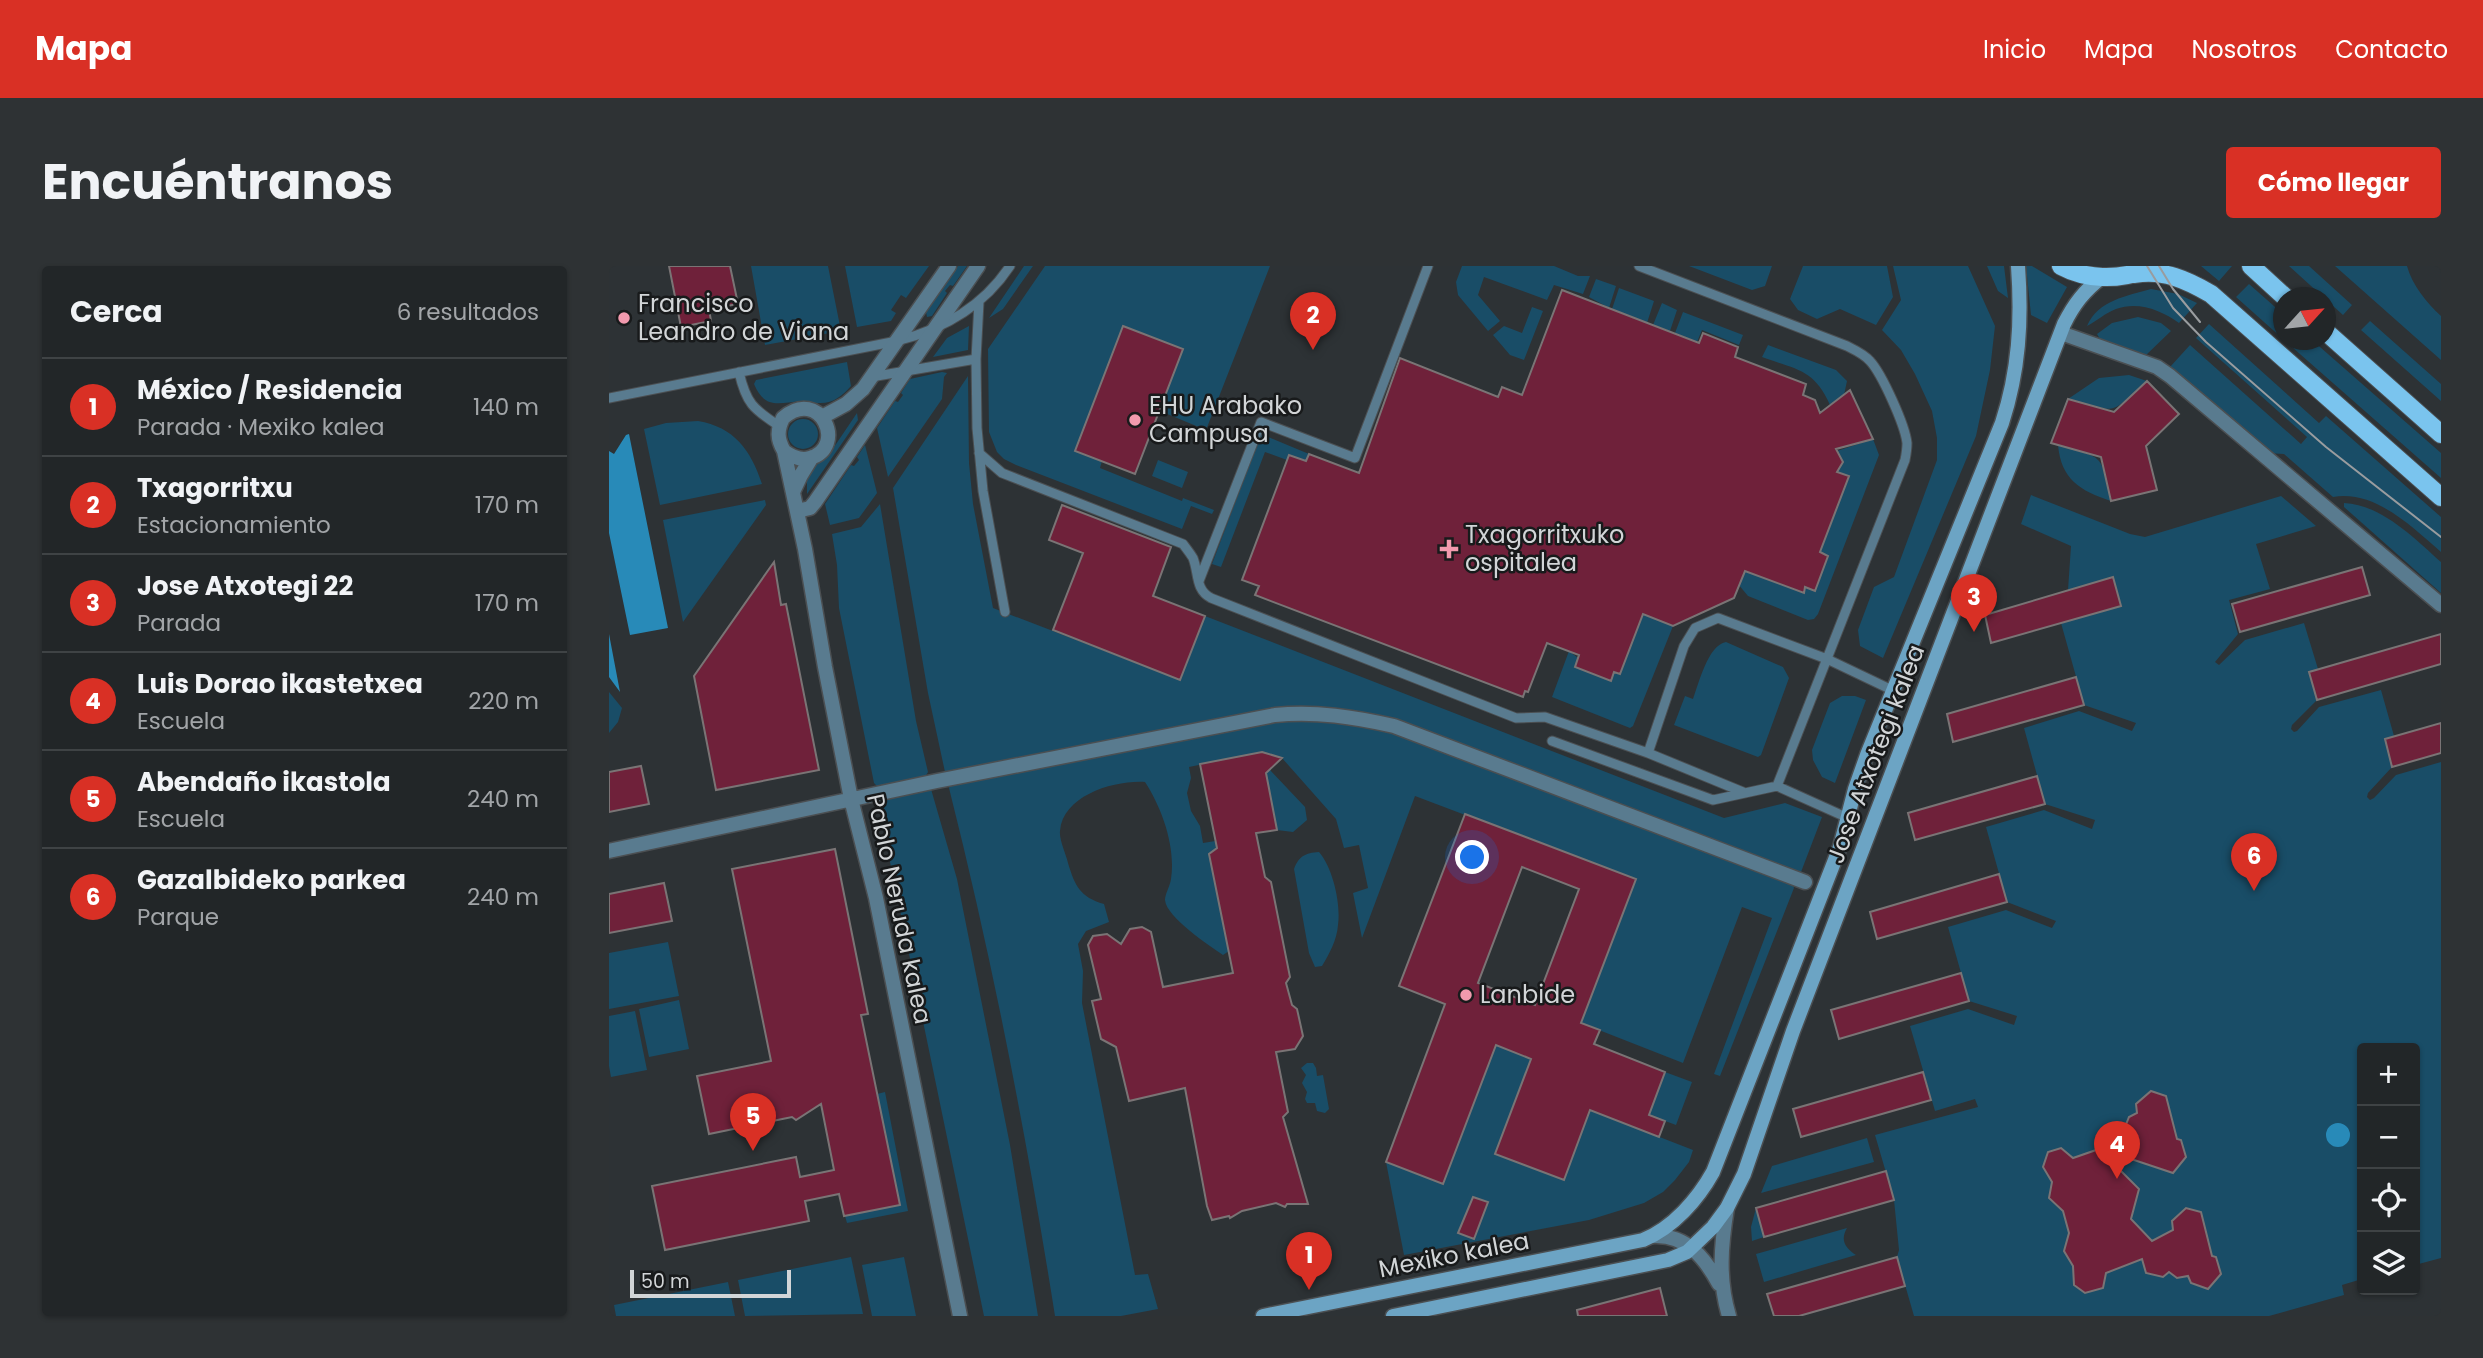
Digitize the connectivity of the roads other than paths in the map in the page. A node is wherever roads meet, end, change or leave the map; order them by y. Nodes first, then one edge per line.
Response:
1 (949, 266) edge
2 (978, 266) edge
3 (1010, 266) edge
4 (1428, 266) edge
5 (1639, 266) edge
6 (2018, 266) edge
7 (2061, 266) edge
8 (2155, 266) edge
9 (2251, 266) edge
10 (2135, 274) junction
11 (2102, 277) junction
12 (2274, 287) edge
13 (979, 302) junction
14 (933, 330) junction
15 (2061, 333) junction
16 (2336, 340) edge
17 (897, 341) junction
18 (976, 359) junction
19 (739, 372) junction
20 (905, 372) junction
21 (871, 377) junction
22 (609, 398) edge
23 (822, 417) junction
24 (779, 426) junction
25 (2441, 434) edge
26 (784, 451) junction
27 (979, 453) junction
28 (812, 457) junction
29 (793, 492) junction
30 (2441, 497) edge
31 (797, 511) junction
32 (1199, 581) junction
33 (2441, 605) edge
34 (1005, 612) dead end
35 (1827, 659) junction
36 (1892, 690) junction
37 (1552, 741) dead end
38 (1648, 753) junction
39 (1777, 786) junction
40 (1744, 792) junction
41 (851, 799) junction
42 (1848, 818) junction
43 (609, 851) edge
44 (1805, 882) dead end
45 (1727, 1208) junction
46 (1653, 1236) junction
47 (1692, 1248) junction
48 (1722, 1289) junction
49 (960, 1316) edge
50 (1263, 1316) edge
51 (1393, 1316) edge
52 (1729, 1316) edge

1 - 17 street
2 - 14 street
3 - 13 lane
4 - 32 lane
5 - 35 lane
6 - 36 main road, Jose Atxotegi kalea
7 - 11 main road
8 - 10 main road
9 - 12 main road
10 - 11 main road
10 - 30 main road
11 - 15 main road, Jose Atxotegi kalea
13 - 14 lane
13 - 18 lane
14 - 17 lane
14 - 20 street
15 - 33 street
15 - 45 main road, Jose Atxotegi kalea
16 - 25 main road
17 - 19 lane
17 - 21 street
18 - 20 lane
18 - 27 lane
19 - 22 lane
19 - 24 lane
20 - 21 lane
20 - 31 street
21 - 23 street
23 - 24 street
23 - 28 street
24 - 26 street
26 - 28 street
26 - 29 street, Pablo Neruda kalea
27 - 32 lane
27 - 34 lane
28 - 29 street
29 - 31 street, Pablo Neruda kalea
31 - 41 street, Pablo Neruda kalea
32 - 38 lane
35 - 36 lane
35 - 38 lane
35 - 39 lane
36 - 42 main road, Jose Atxotegi kalea
37 - 40 lane
38 - 40 lane
39 - 40 lane
39 - 42 lane
41 - 43 street
41 - 44 street
41 - 49 street, Pablo Neruda kalea
42 - 46 main road, Jose Atxotegi kalea
45 - 47 main road, Jose Atxotegi kalea
45 - 48 street
46 - 47 street
46 - 50 main road, Mexiko kalea
47 - 48 street
47 - 51 main road, Mexiko kalea
48 - 52 street

